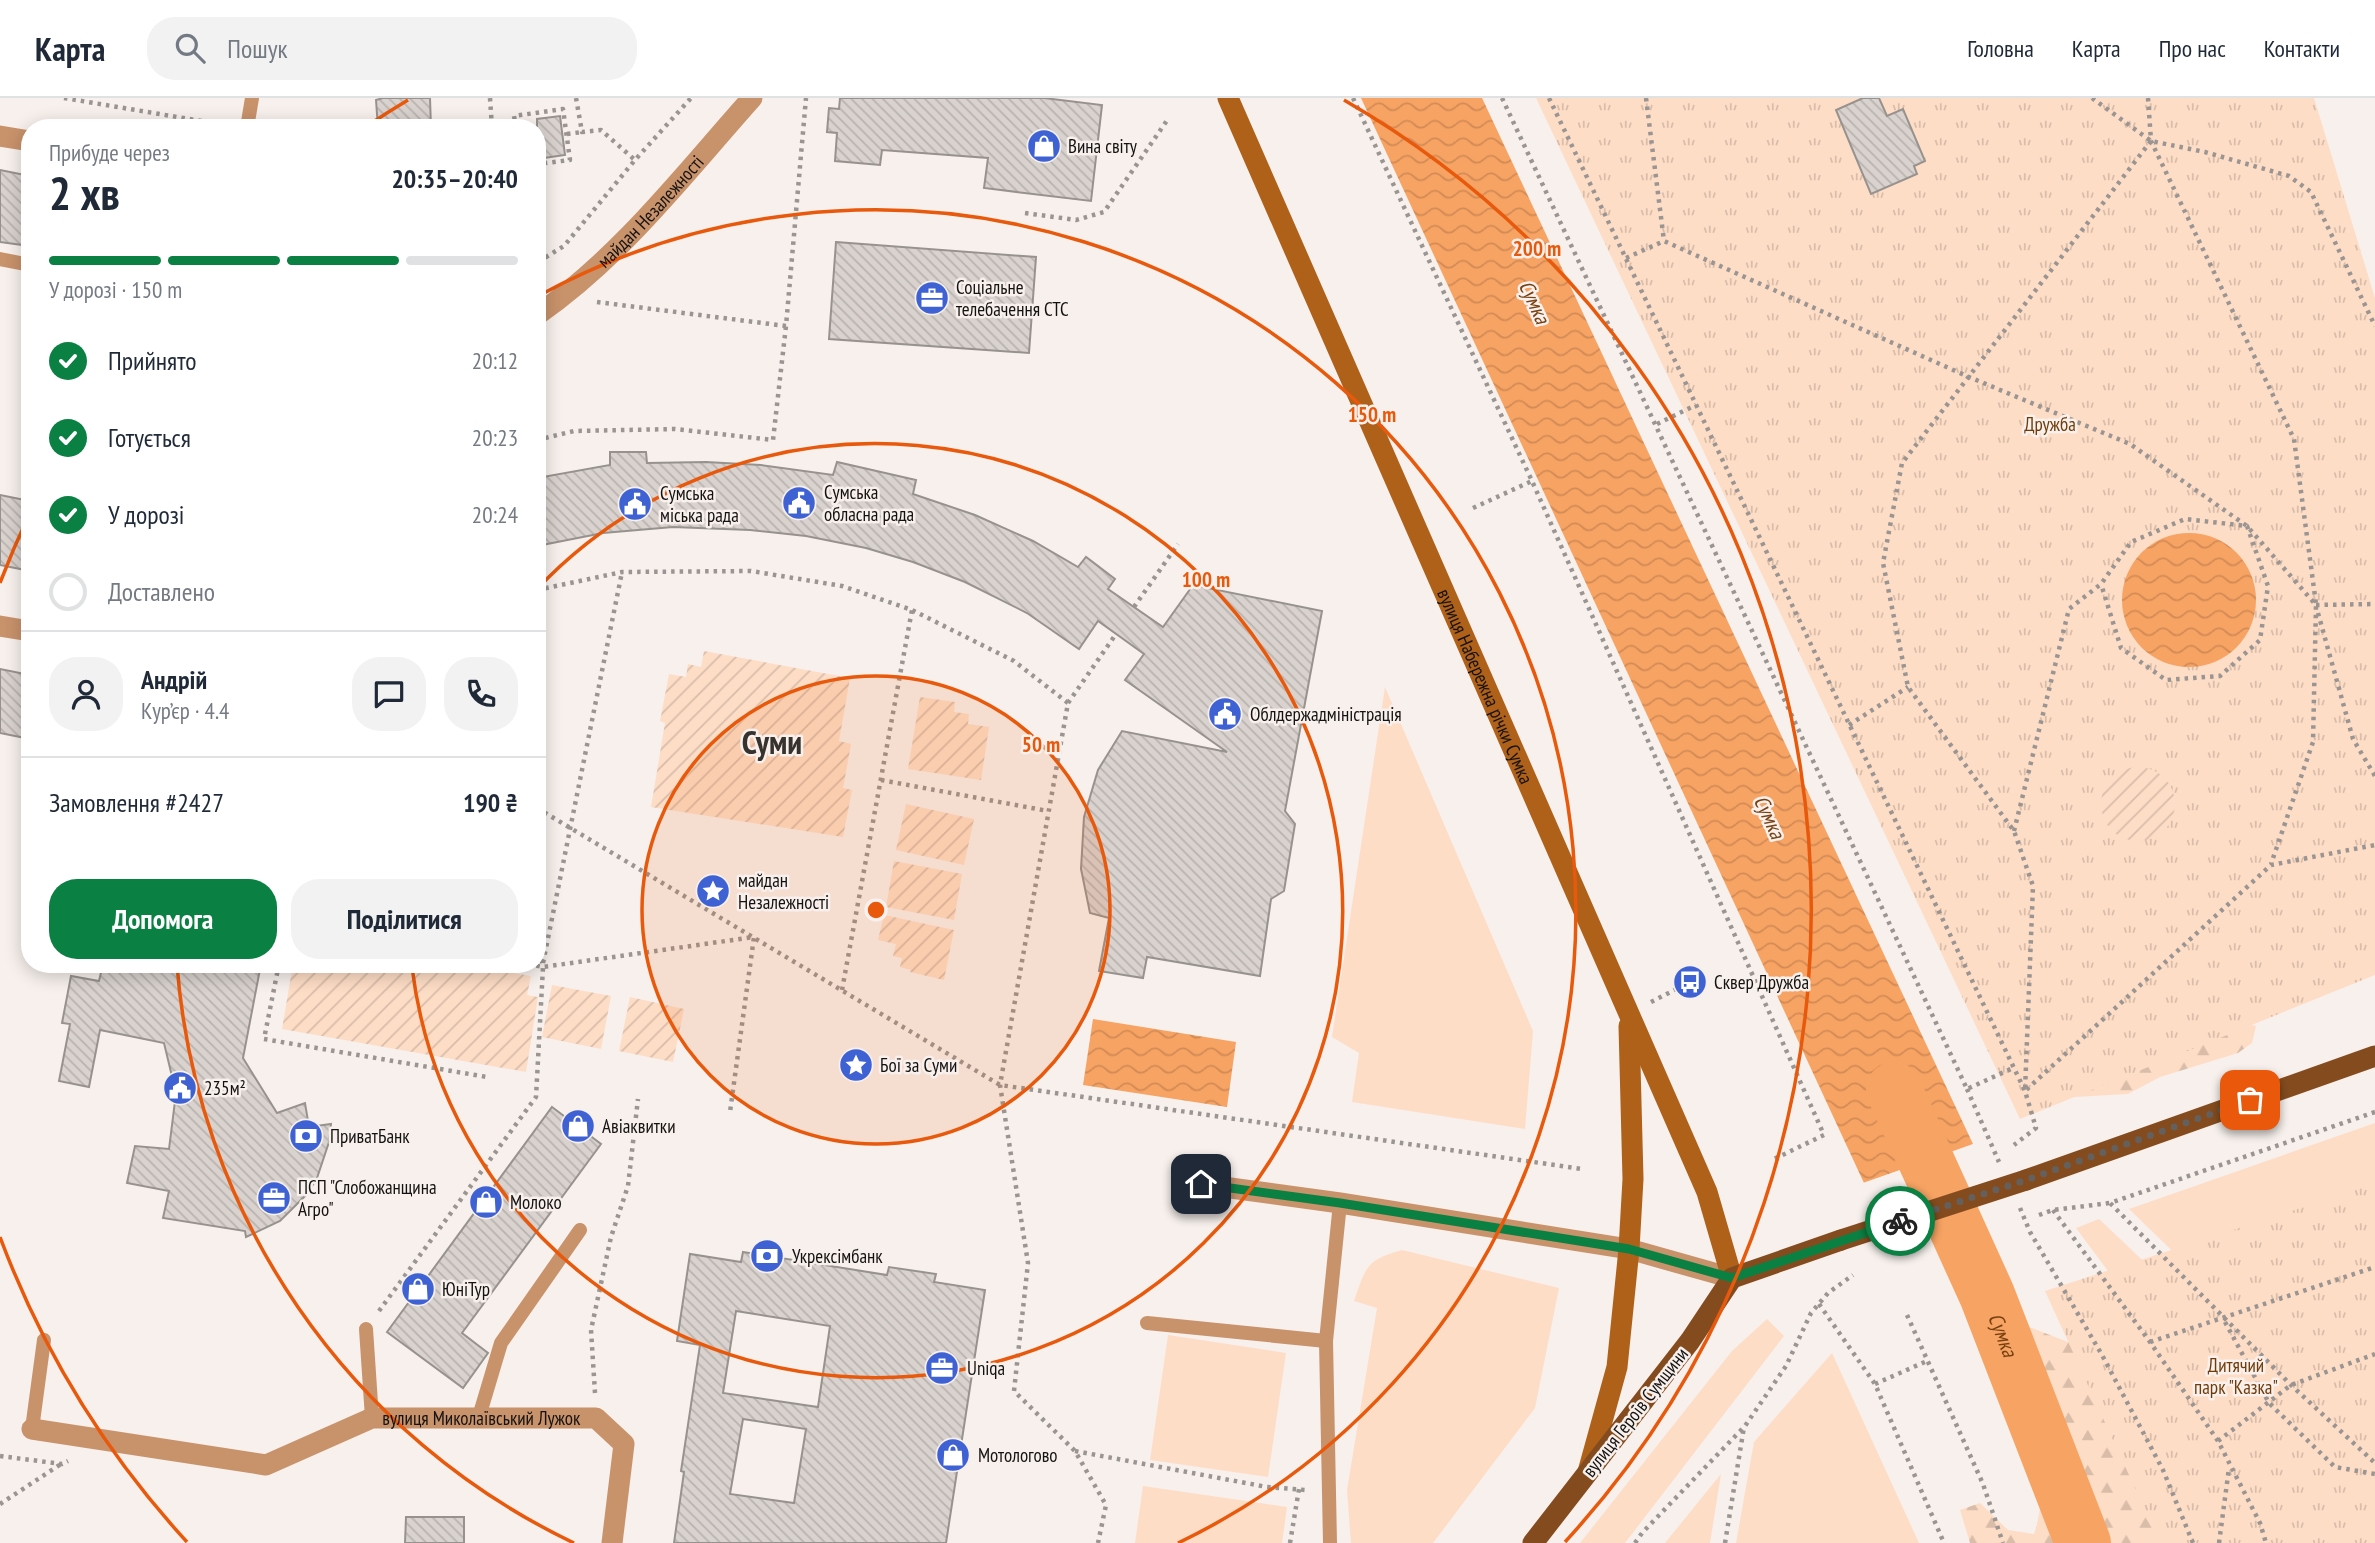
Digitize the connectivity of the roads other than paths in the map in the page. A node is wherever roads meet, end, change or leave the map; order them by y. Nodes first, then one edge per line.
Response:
1 (252, 98) edge
2 (752, 98) edge
3 (1228, 98) edge
4 (248, 119) edge
5 (0, 136) edge
6 (21, 140) edge
7 (0, 259) edge
8 (21, 263) edge
9 (546, 308) edge
10 (0, 626) edge
11 (21, 630) edge
12 (1629, 1013) junction
13 (2375, 1056) edge
14 (1201, 1184) dead end
15 (1340, 1203) junction
16 (580, 1230) dead end
17 (1629, 1249) junction
18 (1732, 1278) junction
19 (1147, 1323) dead end
20 (366, 1329) road end
21 (44, 1340) dead end
22 (1326, 1341) junction
23 (372, 1418) junction
24 (478, 1420) junction
25 (32, 1429) joint
26 (1588, 1472) junction
27 (612, 1543) edge
28 (1331, 1543) edge
29 (1533, 1543) edge

1 - 4 lane
2 - 9 street, майдан Незалежності
3 - 12 main road, вулиця Набережна річки Сумка
5 - 6 street
7 - 8 lane
10 - 11 street
12 - 17 main road
12 - 18 main road, вулиця Набережна річки Сумка
13 - 18 main road, bridge
14 - 15 street
15 - 17 street
15 - 22 lane
16 - 24 lane
17 - 18 street
17 - 26 main road
18 - 26 main road, вулиця Героїв Сумщини
19 - 22 lane
20 - 23 lane
21 - 25 lane
22 - 28 lane
23 - 24 street, вулиця Миколаївський Лужок
23 - 25 street, вулиця Миколаївський Лужок
24 - 27 street, вулиця Миколаївський Лужок
26 - 29 main road, вулиця Героїв Сумщини

